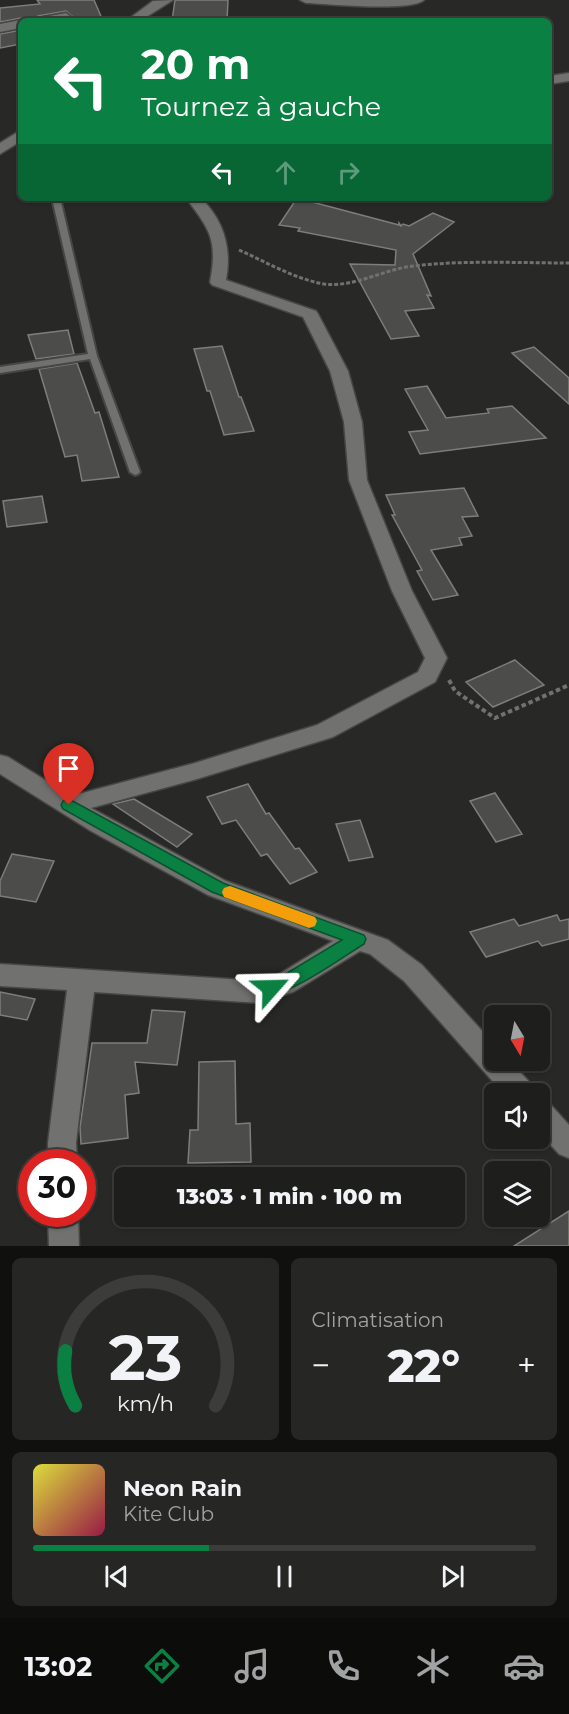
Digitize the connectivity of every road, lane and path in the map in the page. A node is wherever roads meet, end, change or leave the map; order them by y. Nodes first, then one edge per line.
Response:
1 (167, 0) edge
2 (306, 0) edge
3 (418, 0) edge
4 (136, 18) edge
5 (18, 25) edge
6 (0, 28) edge
7 (569, 77) edge
8 (552, 80) edge
9 (18, 137) edge
10 (0, 140) edge
11 (0, 150) edge
12 (57, 201) edge
13 (197, 201) edge
14 (220, 242) junction
15 (569, 263) edge
16 (93, 356) junction
17 (0, 370) edge
18 (135, 472) dead end
19 (436, 658) junction
20 (569, 685) edge
21 (0, 763) edge
22 (69, 805) junction
23 (358, 939) junction
24 (0, 975) edge
25 (82, 980) junction
26 (512, 1083) edge
27 (550, 1124) edge
28 (569, 1145) edge
29 (62, 1149) edge
30 (63, 1227) edge
31 (64, 1246) edge

1 - 4 street
2 - 3 street
5 - 6 street
7 - 8 street
9 - 10 street
9 - 11 street
12 - 16 lane
13 - 14 street
14 - 15 path
14 - 19 street
16 - 17 lane
16 - 18 lane
19 - 20 path
19 - 22 street
21 - 22 street
22 - 23 street
23 - 25 street
23 - 26 street
24 - 25 street
25 - 29 street
27 - 28 street
30 - 31 street

